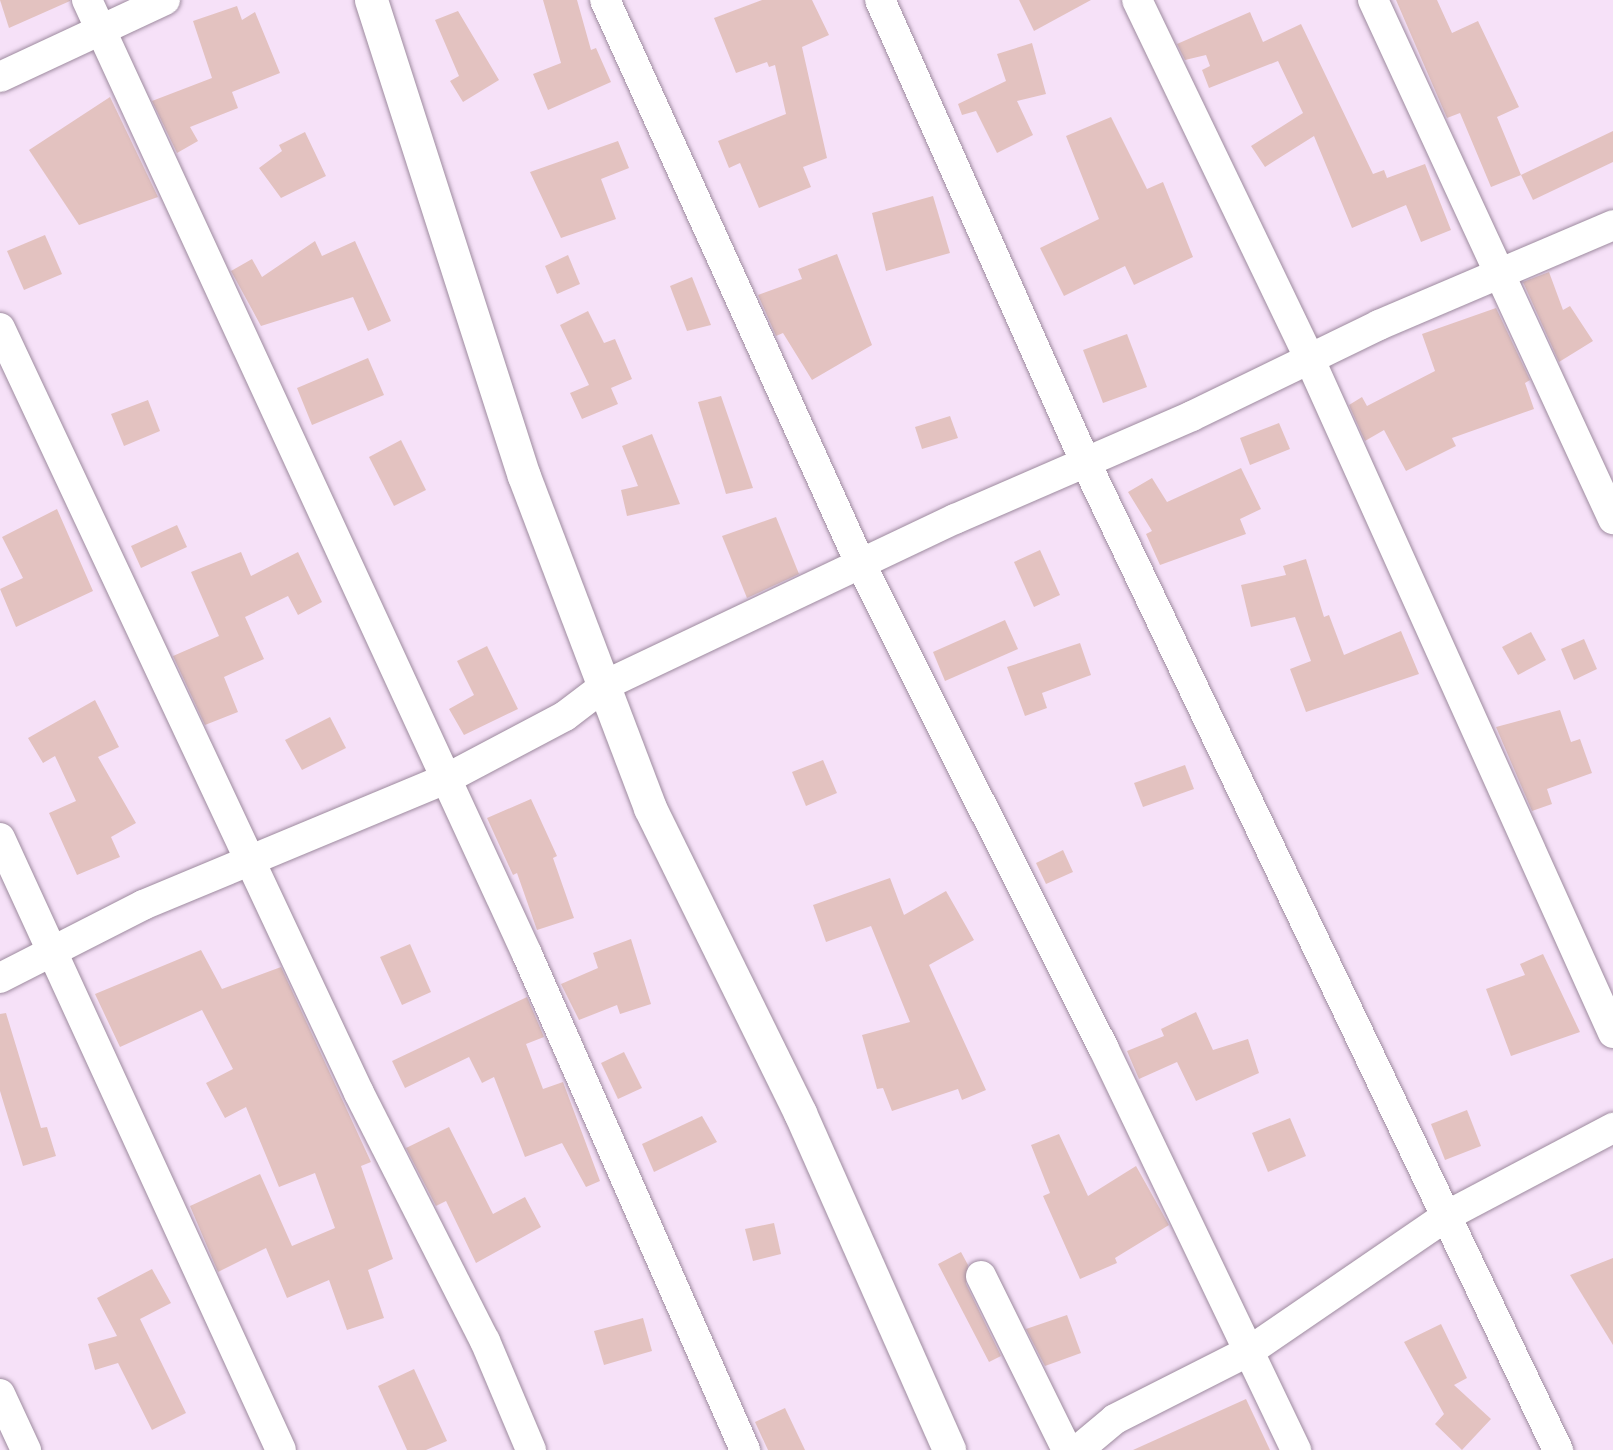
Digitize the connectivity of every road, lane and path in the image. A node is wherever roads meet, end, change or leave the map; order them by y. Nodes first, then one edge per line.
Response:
1 (87, 0) edge
2 (165, 0) edge
3 (371, 0) edge
4 (605, 0) edge
5 (880, 0) edge
6 (1137, 0) edge
7 (1373, 0) edge
8 (101, 31) junction
9 (0, 77) edge
10 (1613, 225) edge
11 (1500, 274) junction
12 (0, 328) edge
13 (1310, 360) junction
14 (1084, 459) junction
15 (1613, 519) edge
16 (860, 564) junction
17 (607, 684) junction
18 (444, 780) junction
19 (0, 838) edge
20 (249, 860) junction
21 (55, 950) junction
22 (0, 978) edge
23 (1613, 1033) edge
24 (1613, 1128) edge
25 (1448, 1215) junction
26 (981, 1276) dead end
27 (1251, 1350) junction
28 (0, 1395) edge
29 (26, 1450) edge
30 (281, 1450) edge
31 (531, 1450) edge
32 (745, 1450) edge
33 (949, 1450) edge
34 (1067, 1450) edge
35 (1078, 1450) edge
36 (1296, 1450) edge
37 (1558, 1450) edge

1 - 8 street
2 - 8 street
3 - 17 street
4 - 16 street
5 - 14 street
6 - 13 street
7 - 11 street
8 - 9 street
8 - 18 street
10 - 11 street
11 - 13 street
11 - 15 street
12 - 20 street
13 - 14 street
13 - 23 street
14 - 16 street
14 - 25 street
16 - 17 street
16 - 27 street
17 - 18 street
17 - 33 street
18 - 20 street
18 - 32 street
19 - 21 street
20 - 21 street
20 - 31 street
21 - 22 street
21 - 30 street
24 - 25 street
25 - 27 street
25 - 37 street
26 - 34 street
27 - 35 street
27 - 36 street
28 - 29 street

